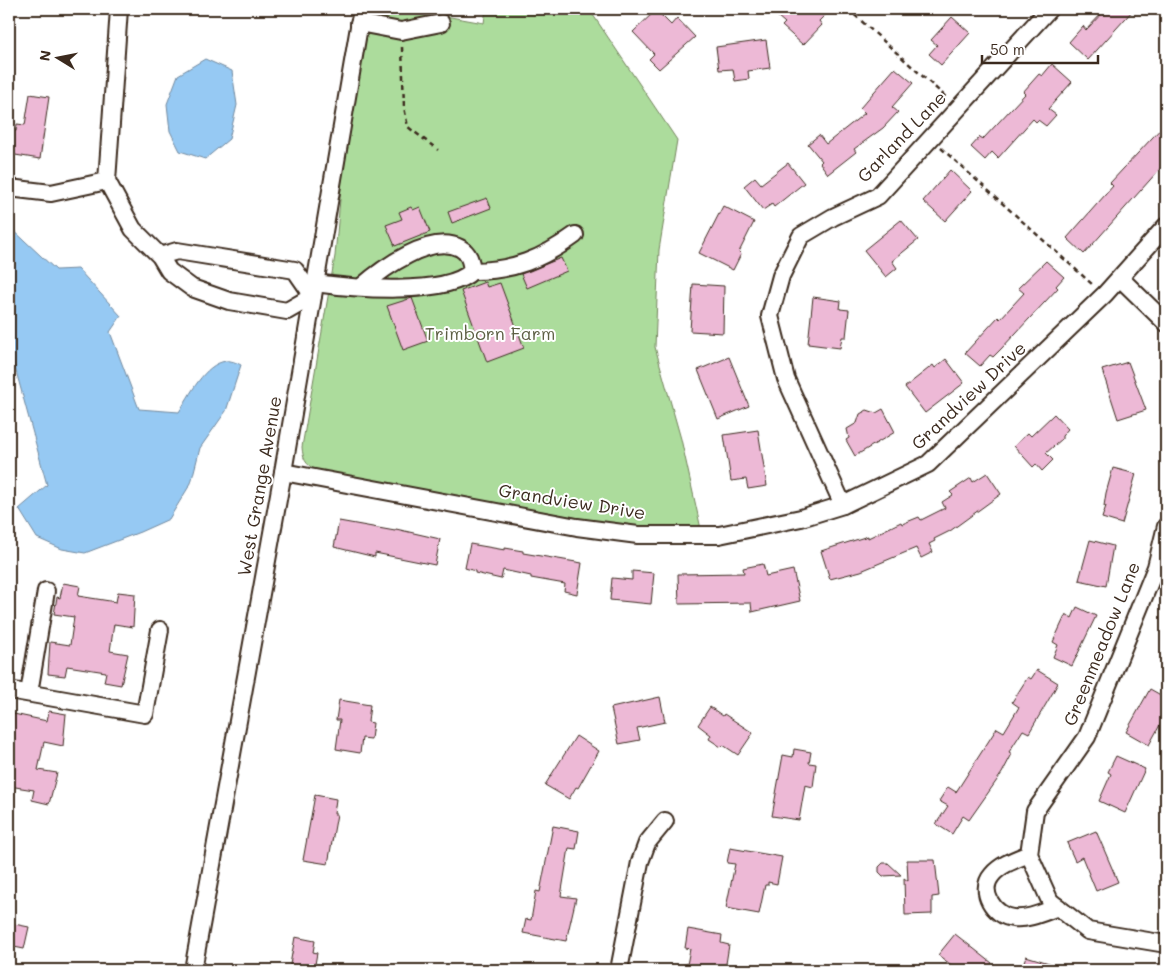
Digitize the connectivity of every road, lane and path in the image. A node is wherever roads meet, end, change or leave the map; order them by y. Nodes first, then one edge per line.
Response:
1 (122, 9) edge
2 (848, 9) edge
3 (1049, 9) edge
4 (361, 16) edge
5 (441, 23) dead end
6 (401, 31) junction
7 (949, 100) dead end
8 (931, 138) junction
9 (438, 150) dead end
10 (107, 181) junction
11 (9, 188) edge
12 (1166, 226) edge
13 (575, 235) dead end
14 (160, 256) junction
15 (472, 271) junction
16 (1120, 278) junction
17 (362, 287) junction
18 (314, 289) junction
19 (1105, 294) junction
20 (1166, 323) edge
21 (283, 472) junction
22 (842, 505) junction
23 (1166, 526) edge
24 (46, 591) dead end
25 (160, 630) dead end
26 (9, 690) edge
27 (29, 693) junction
28 (665, 821) dead end
29 (1029, 854) junction
30 (1058, 907) junction
31 (1166, 944) edge
32 (193, 970) edge
33 (619, 970) edge

1 - 10 street
2 - 7 path
3 - 8 street, Garland Lane
4 - 6 street
4 - 18 street, West Grange Avenue
5 - 6 street
6 - 9 path
8 - 19 path
8 - 22 street, Garland Lane
10 - 11 street
10 - 14 street
12 - 16 street, Grandview Drive
13 - 15 street
14 - 18 street
14 - 18 street
15 - 17 street
15 - 17 street
16 - 19 street, Grandview Drive
16 - 20 street
17 - 18 street
18 - 21 street, West Grange Avenue
19 - 22 street, Grandview Drive
21 - 22 street, Grandview Drive
21 - 32 street, West Grange Avenue
23 - 29 street, Greenmeadow Lane
24 - 27 street
25 - 27 street
26 - 27 street
28 - 33 street
29 - 30 street
29 - 30 street
30 - 31 street

